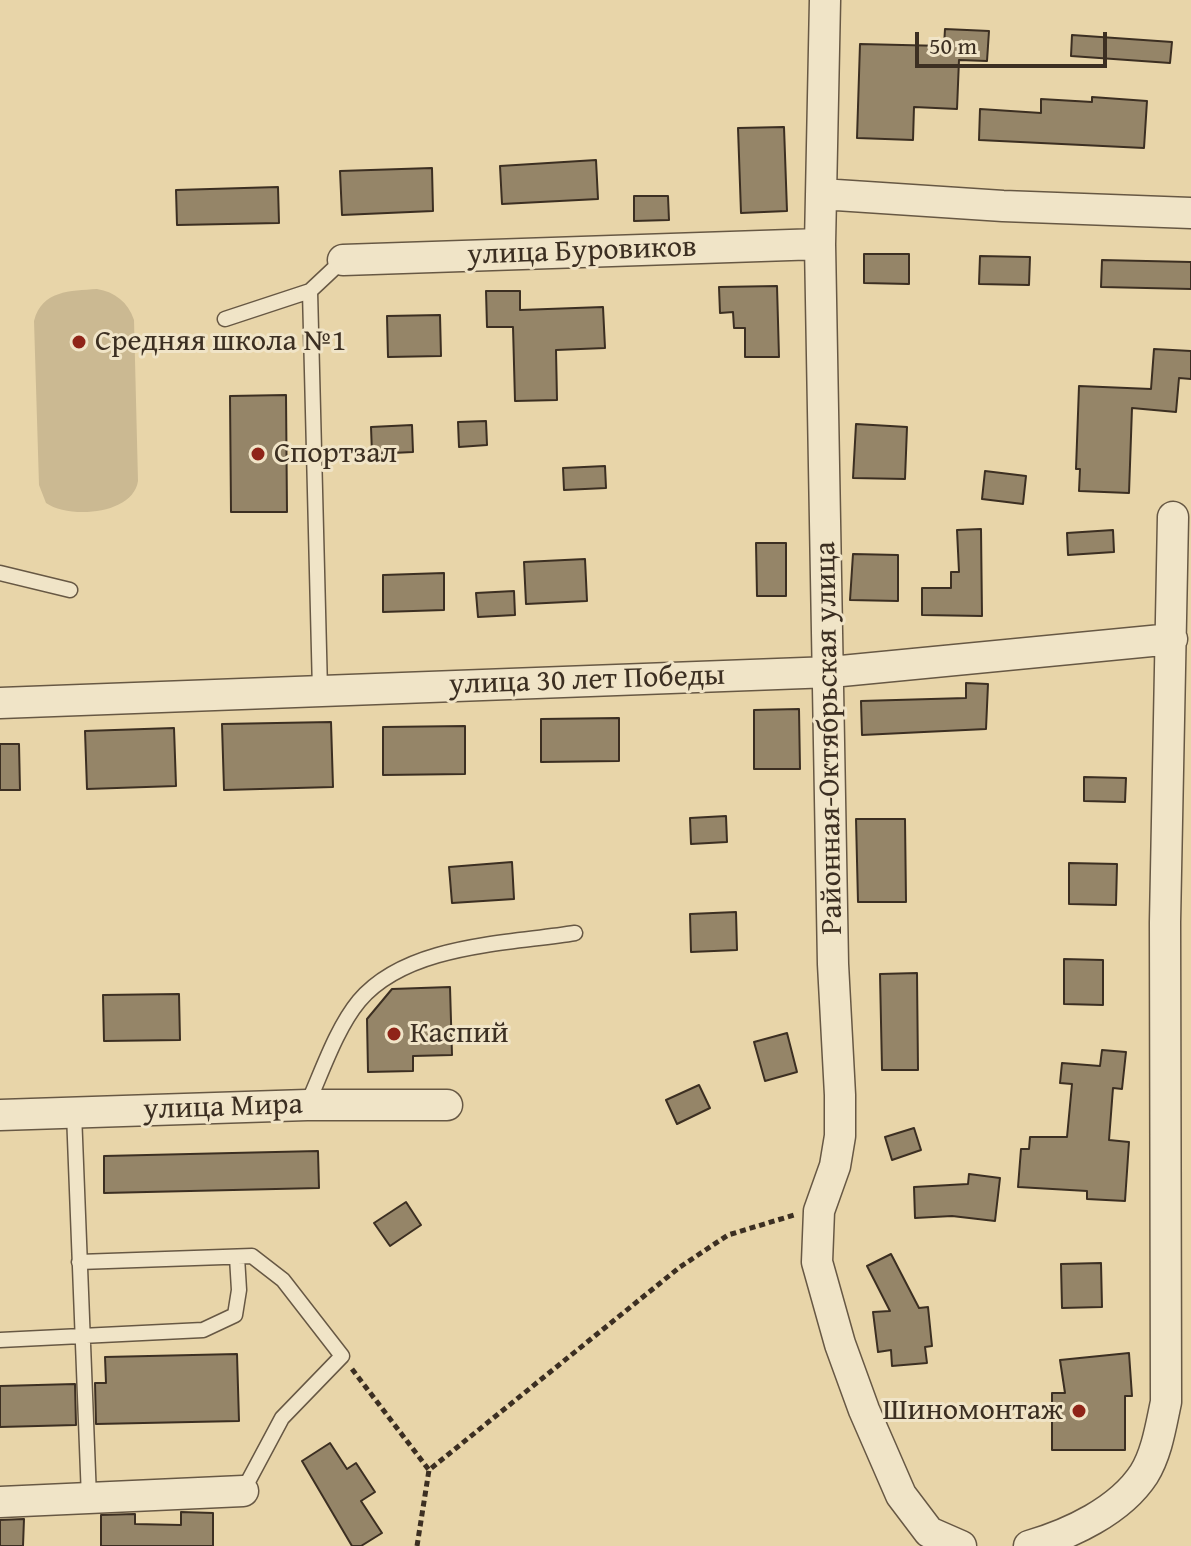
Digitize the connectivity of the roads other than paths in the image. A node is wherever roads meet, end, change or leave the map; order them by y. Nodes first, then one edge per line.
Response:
1 (825, 0) edge
2 (821, 194) junction
3 (1191, 213) edge
4 (820, 244) junction
5 (343, 260) joint
6 (310, 291) junction
7 (225, 319) dead end
8 (1173, 517) dead end
9 (0, 573) edge
10 (70, 590) dead end
11 (1172, 639) junction
12 (831, 672) junction
13 (320, 691) junction
14 (0, 703) edge
15 (575, 933) dead end
16 (307, 1105) junction
17 (447, 1105) dead end
18 (74, 1113) junction
19 (0, 1115) edge
20 (1179, 1138) edge
21 (237, 1257) junction
22 (79, 1262) junction
23 (84, 1338) junction
24 (0, 1340) edge
25 (243, 1491) joint
26 (89, 1498) junction
27 (0, 1502) edge
28 (961, 1546) edge
29 (1029, 1546) edge

1 - 2 street, Районная-Октябрьская улица
2 - 3 street
2 - 4 street, Районная-Октябрьская улица
4 - 5 street, улица Буровиков
4 - 12 street, Районная-Октябрьская улица
5 - 6 lane
6 - 7 lane
6 - 13 lane
8 - 11 street
9 - 10 lane
11 - 12 street, улица 30 лет Победы
11 - 20 street
12 - 13 street, улица 30 лет Победы
12 - 28 street, Районная-Октябрьская улица
13 - 14 street, улица 30 лет Победы
15 - 16 lane
16 - 17 street, улица Мира
16 - 18 street, улица Мира
18 - 19 street, улица Мира
18 - 22 lane
20 - 29 street
21 - 22 lane
21 - 23 lane
21 - 25 lane
22 - 23 lane
23 - 24 lane
23 - 26 lane
25 - 26 street
26 - 27 street

